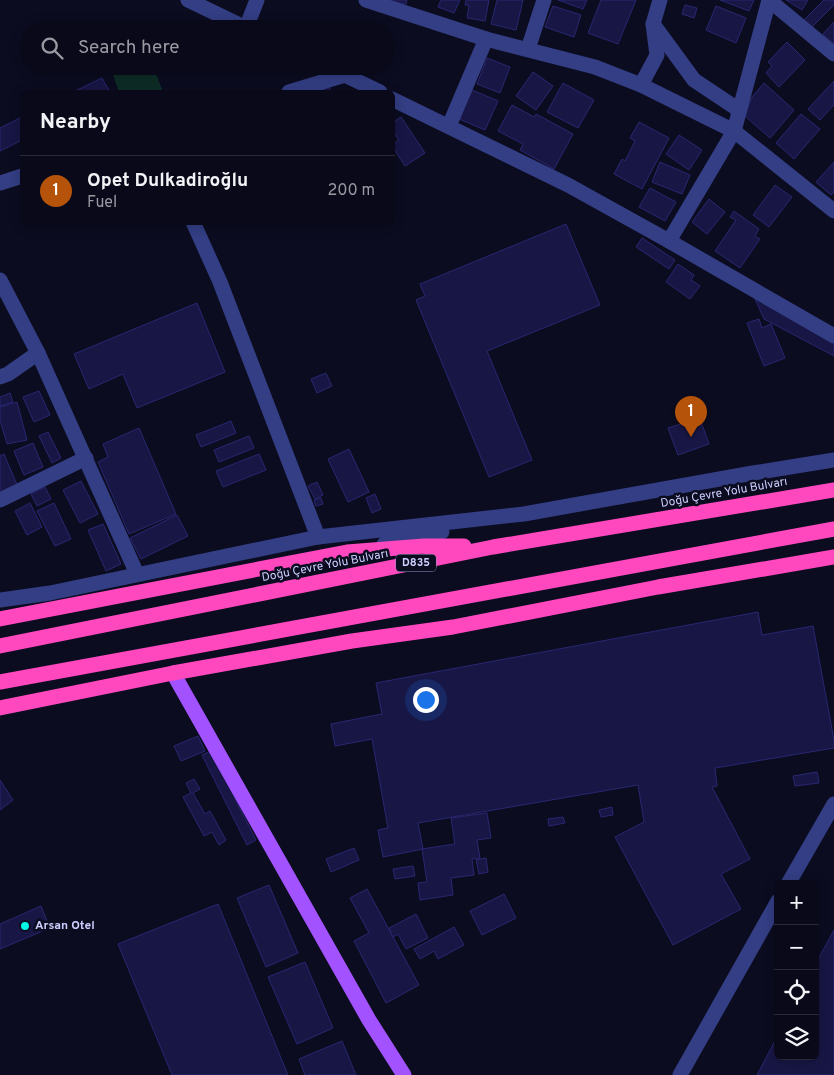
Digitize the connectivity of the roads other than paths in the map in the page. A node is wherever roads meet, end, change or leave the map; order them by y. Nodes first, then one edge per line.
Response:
1 (188, 0) edge
2 (257, 0) edge
3 (366, 0) edge
4 (544, 0) edge
5 (660, 0) edge
6 (769, 0) edge
7 (230, 20) edge
8 (250, 20) edge
9 (653, 24) junction
10 (486, 39) junction
11 (528, 49) junction
12 (834, 54) edge
13 (345, 75) joint
14 (641, 85) junction
15 (296, 90) edge
16 (376, 90) edge
17 (395, 100) edge
18 (739, 110) junction
19 (449, 126) junction
20 (734, 131) junction
21 (20, 177) edge
22 (0, 183) edge
23 (834, 211) edge
24 (194, 225) edge
25 (669, 241) junction
26 (0, 280) edge
27 (834, 336) edge
28 (38, 353) junction
29 (0, 377) edge
30 (86, 458) junction
31 (834, 460) edge
32 (834, 490) edge
33 (0, 500) edge
34 (524, 514) junction
35 (834, 529) edge
36 (318, 537) junction
37 (493, 547) junction
38 (347, 552) junction
39 (834, 557) edge
40 (137, 574) junction
41 (0, 600) edge
42 (0, 619) edge
43 (0, 646) edge
44 (173, 673) junction
45 (0, 682) edge
46 (0, 708) edge
47 (834, 804) edge
48 (790, 880) edge
49 (774, 908) edge
50 (404, 1075) edge
51 (680, 1075) edge

1 - 7 street
2 - 8 street
3 - 10 street
4 - 11 street
5 - 9 street
6 - 12 street
6 - 18 street
9 - 14 street
9 - 18 street
10 - 11 street
10 - 19 street
11 - 14 street
13 - 15 street
13 - 16 street
14 - 20 street
17 - 19 street
18 - 20 street
19 - 25 street
20 - 23 street
20 - 25 street
21 - 22 street
24 - 36 street
25 - 27 street
26 - 28 street
28 - 29 street
28 - 30 street
30 - 33 street
30 - 40 street
31 - 34 street
32 - 37 highway, Doğu Çevre Yolu Bulvarı / D835
34 - 36 street
34 - 38 street
35 - 45 highway
36 - 40 street
37 - 38 highway
37 - 43 highway, Doğu Çevre Yolu Bulvarı / D835
38 - 42 highway
39 - 44 highway
40 - 41 street
44 - 46 highway
44 - 50 main road
47 - 48 street
49 - 51 street

